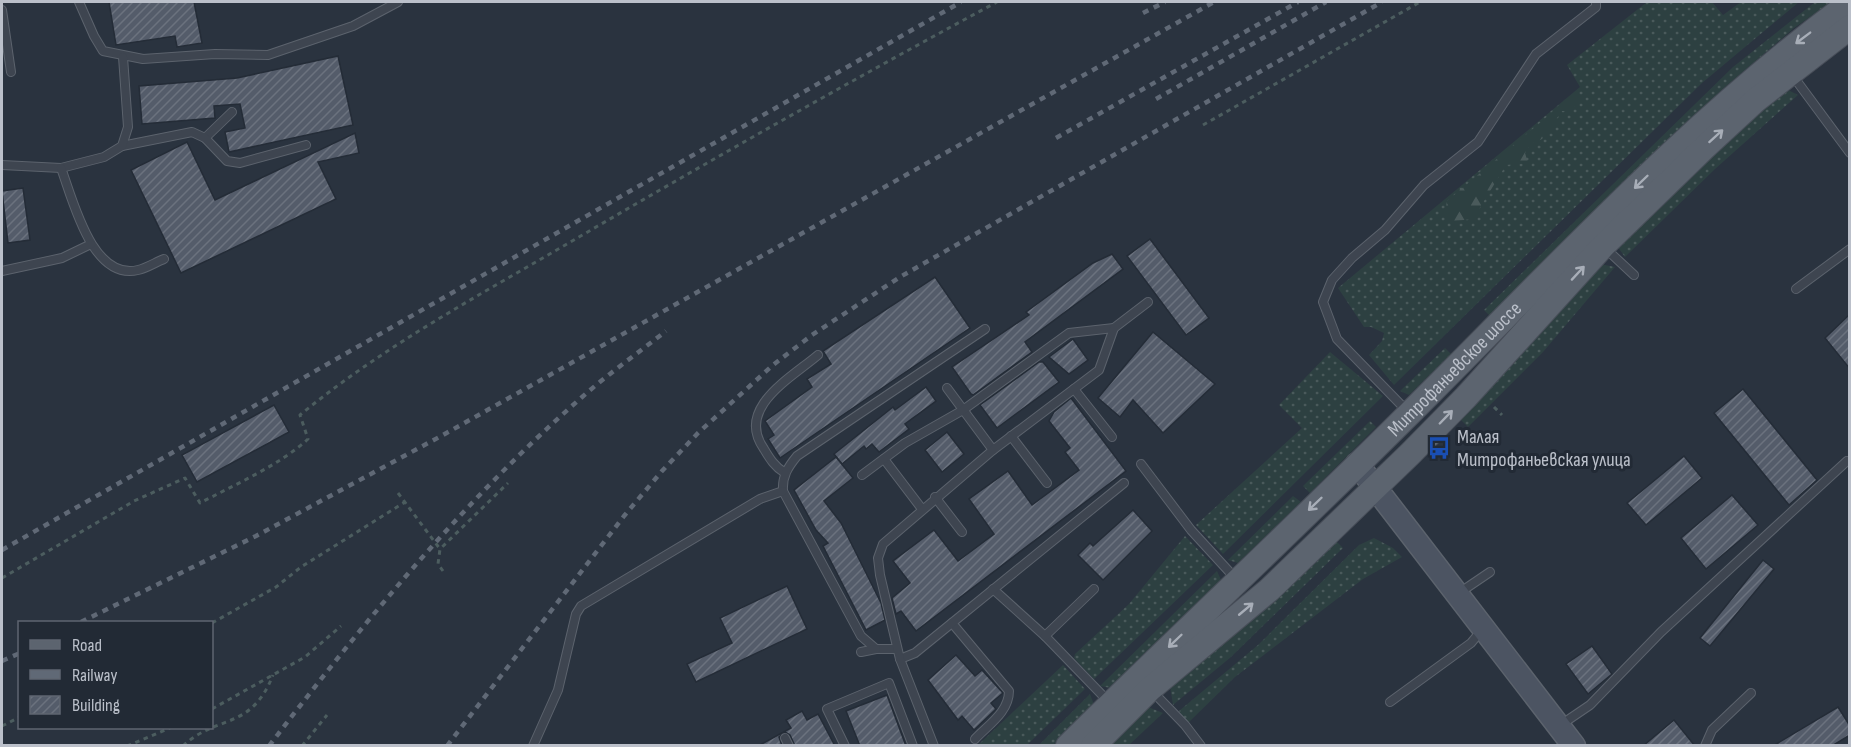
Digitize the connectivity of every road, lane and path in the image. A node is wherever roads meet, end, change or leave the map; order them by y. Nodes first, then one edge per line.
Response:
1 (79, 2) edge
2 (398, 2) edge
3 (996, 2) edge
4 (1420, 2) edge
5 (1596, 2) edge
6 (1850, 3) edge
7 (2, 10) edge
8 (1850, 27) edge
9 (123, 57) junction
10 (10, 72) dead end
11 (1790, 72) junction
12 (232, 112) dead end
13 (1203, 125) dead end
14 (205, 138) junction
15 (122, 146) junction
16 (306, 146) dead end
17 (1850, 153) edge
18 (2, 165) edge
19 (61, 168) junction
20 (91, 244) junction
21 (1603, 246) junction
22 (1850, 249) edge
23 (164, 259) dead end
24 (2, 271) edge
25 (1634, 275) dead end
26 (1797, 289) dead end
27 (1148, 302) dead end
28 (1114, 328) junction
29 (985, 329) dead end
30 (818, 355) dead end
31 (947, 388) dead end
32 (1074, 389) junction
33 (1494, 407) dead end
34 (963, 410) junction
35 (1410, 414) junction
36 (1502, 415) dead end
37 (1011, 436) junction
38 (1112, 437) dead end
39 (993, 450) junction
40 (884, 459) junction
41 (1847, 461) dead end
42 (1141, 464) dead end
43 (1357, 464) junction
44 (785, 473) junction
45 (862, 475) dead end
46 (508, 483) dead end
47 (1047, 483) dead end
48 (1124, 483) dead end
49 (1375, 488) junction
50 (783, 491) junction
51 (398, 493) dead end
52 (935, 498) junction
53 (405, 502) junction
54 (922, 509) junction
55 (962, 532) dead end
56 (440, 549) junction
57 (443, 571) dead end
58 (1490, 572) dead end
59 (2, 578) edge
60 (1237, 581) junction
61 (993, 589) junction
62 (1094, 589) dead end
63 (1456, 595) junction
64 (213, 622) edge
65 (952, 623) junction
66 (341, 626) dead end
67 (1482, 629) junction
68 (1045, 636) junction
69 (876, 649) junction
70 (897, 649) junction
71 (861, 652) dead end
72 (900, 659) junction
73 (273, 675) junction
74 (1150, 689) junction
75 (1751, 693) dead end
76 (1390, 702) dead end
77 (1110, 704) junction
78 (213, 708) edge
79 (327, 715) dead end
80 (18, 718) edge
81 (2, 726) edge
82 (1559, 726) junction
83 (213, 728) edge
84 (169, 729) edge
85 (210, 729) edge
86 (975, 739) dead end
87 (127, 746) edge
88 (183, 746) edge
89 (302, 746) edge
90 (533, 746) edge
91 (845, 746) edge
92 (913, 746) edge
93 (934, 746) edge
94 (1068, 746) edge
95 (1093, 746) edge
96 (1201, 746) edge
97 (1574, 746) edge
98 (1705, 746) edge

1 - 9 lane
2 - 9 lane
3 - 59 path
4 - 13 path
5 - 35 lane
6 -> 35 main road, Митрофаньевское шоссе
7 - 10 lane
8 - 11 main road, Митрофаньевское шоссе
9 - 15 lane
11 - 17 lane
21 -> 11 main road, Митрофаньевское шоссе
12 - 14 lane
14 - 15 lane
14 - 16 lane
15 - 19 lane
18 - 19 lane
19 - 20 lane
20 - 23 lane
20 - 24 lane
21 - 25 lane
49 -> 21 main road, Митрофаньевское шоссе
22 - 26 lane
27 - 28 lane
28 - 32 lane
28 - 34 lane
29 - 44 lane
30 - 44 lane
31 - 34 lane
32 - 37 lane
32 - 38 lane
33 - 36 path
34 - 39 lane
34 - 40 lane
35 - 43 main road, Митрофаньевское шоссе
37 - 39 lane
37 - 47 lane
39 - 52 lane
40 - 45 lane
40 - 54 lane
41 - 82 lane
42 - 60 lane
43 - 49 street
43 -> 60 main road, Митрофаньевское шоссе
44 - 50 lane
46 - 56 path
48 - 61 lane
49 - 63 street
74 -> 49 main road, Митрофаньевское шоссе
50 - 69 lane
50 - 90 lane
51 - 53 path
52 - 54 lane
52 - 55 lane
53 - 56 path
53 - 64 path
54 - 70 lane
56 - 57 path
58 - 63 lane
60 -> 77 main road, Митрофаньевское шоссе
61 - 65 lane
61 - 68 lane
62 - 68 lane
63 - 67 street
65 - 72 lane
65 - 86 lane
66 - 73 path
67 - 76 lane
67 - 82 street
68 - 77 lane
69 - 70 lane
69 - 71 lane
70 - 72 lane
72 - 93 lane
73 - 78 path
73 - 83 path
74 - 95 main road, Митрофаньевское шоссе
74 - 96 lane
75 - 98 lane
77 - 94 main road, Митрофаньевское шоссе
79 - 89 path
80 - 81 path
82 - 97 street
84 - 87 path
85 - 88 path
91 - 92 lane

